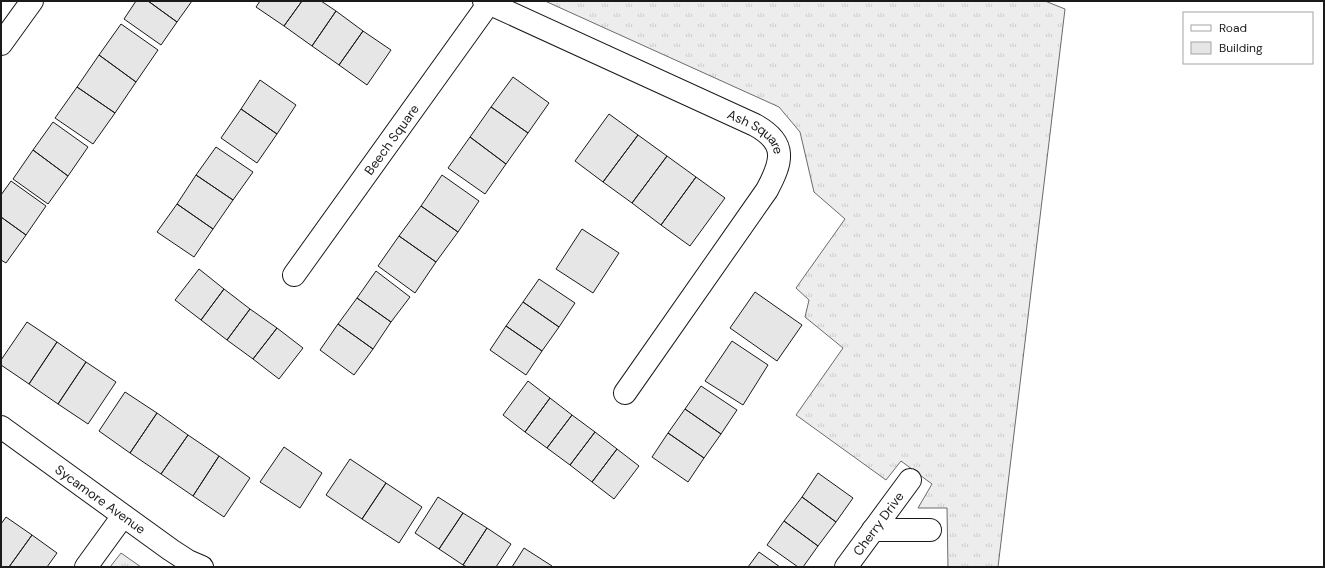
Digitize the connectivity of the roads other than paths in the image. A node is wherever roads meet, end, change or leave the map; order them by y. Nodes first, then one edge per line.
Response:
1 (32, 1) edge
2 (486, 2) edge
3 (1, 44) edge
4 (294, 275) dead end
5 (625, 393) dead end
6 (1, 427) edge
7 (910, 480) dead end
8 (123, 516) junction
9 (873, 530) junction
10 (930, 530) dead end
11 (86, 567) edge
12 (202, 567) edge
13 (846, 567) edge

1 - 3 street
2 - 4 street, Beech Square
2 - 5 street, Ash Square
6 - 8 street, Sycamore Avenue
7 - 9 street, Cherry Drive
8 - 11 street
8 - 12 street, Sycamore Avenue
9 - 10 street
9 - 13 street, Cherry Drive

